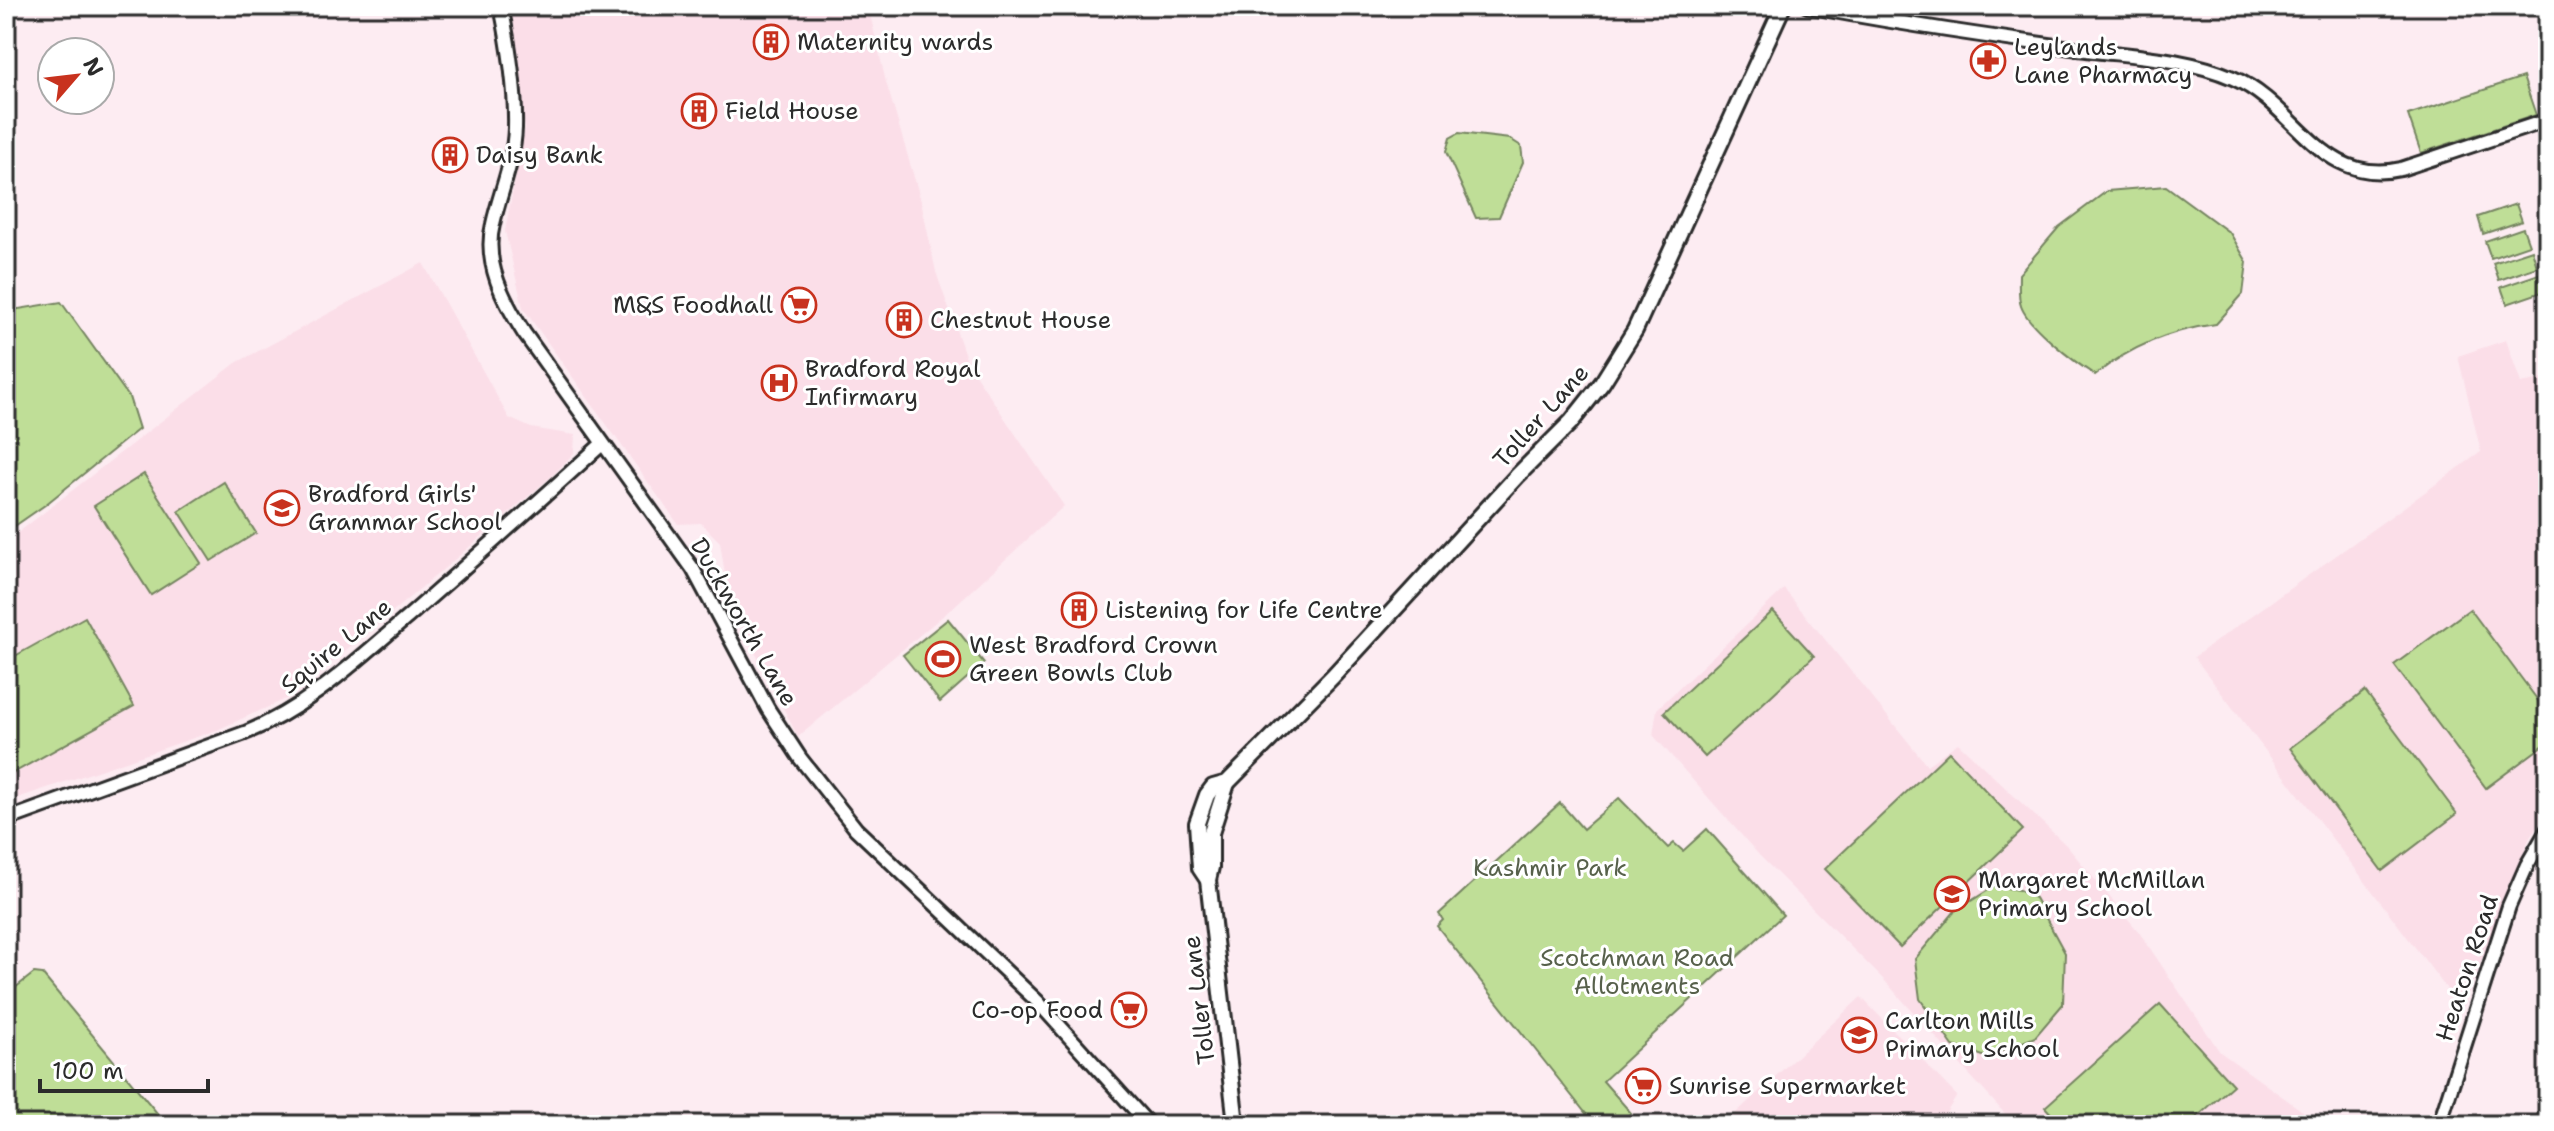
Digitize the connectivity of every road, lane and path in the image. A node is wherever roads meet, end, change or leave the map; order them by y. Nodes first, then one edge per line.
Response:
1 (501, 6) edge
2 (1783, 6) edge
3 (1807, 6) edge
4 (2548, 120) edge
5 (602, 444) junction
6 (1227, 783) junction
7 (6, 820) edge
8 (2548, 829) edge
9 (1198, 844) junction
10 (1210, 855) junction
11 (1208, 880) junction
12 (1235, 1122) edge
13 (1149, 1125) edge
14 (2439, 1125) edge

1 - 5 street, Duckworth Lane
2 - 6 main road, Toller Lane
3 - 4 street
5 - 7 street, Squire Lane
5 - 13 street, Duckworth Lane
6 - 9 main road, Toller Lane
6 - 10 main road, Toller Lane
8 - 14 street, Heaton Road
9 - 10 main road
9 - 11 main road, Toller Lane
10 - 11 main road, Toller Lane
11 - 12 main road, Toller Lane

